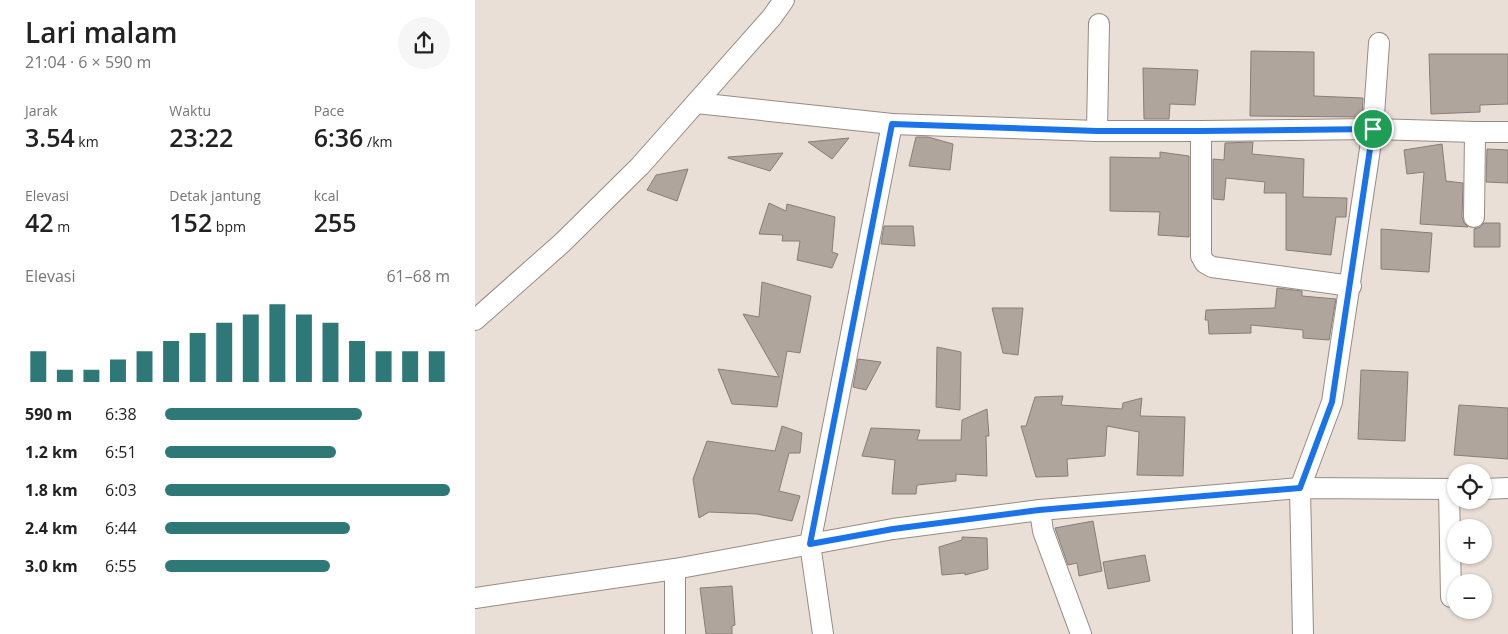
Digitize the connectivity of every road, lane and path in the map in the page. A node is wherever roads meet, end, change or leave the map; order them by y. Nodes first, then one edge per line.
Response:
1 (784, 0) edge
2 (1099, 24) dead end
3 (1379, 43) dead end
4 (696, 103) junction
5 (892, 124) junction
6 (1373, 129) junction
7 (1097, 131) junction
8 (1201, 131) junction
9 (1475, 132) junction
10 (1508, 132) edge
11 (1474, 217) dead end
12 (1351, 286) junction
13 (475, 320) edge
14 (1300, 488) junction
15 (1508, 488) edge
16 (1447, 489) edge
17 (1492, 489) edge
18 (1453, 509) edge
19 (1039, 510) junction
20 (810, 544) junction
21 (675, 569) junction
22 (1451, 574) edge
23 (475, 598) edge
24 (675, 634) edge
25 (823, 634) edge
26 (1081, 634) edge
27 (1303, 634) edge

1 - 4 street
2 - 7 street
3 - 6 street
4 - 5 street
4 - 13 street
5 - 7 street
5 - 20 street
6 - 8 street
6 - 9 street
6 - 12 street
7 - 8 street
8 - 12 street
9 - 10 street
9 - 11 street
12 - 14 street
14 - 16 street
14 - 19 street
14 - 27 street
15 - 17 street
18 - 22 street
19 - 20 street
19 - 26 street
20 - 21 street
20 - 25 street
21 - 23 street
21 - 24 street

